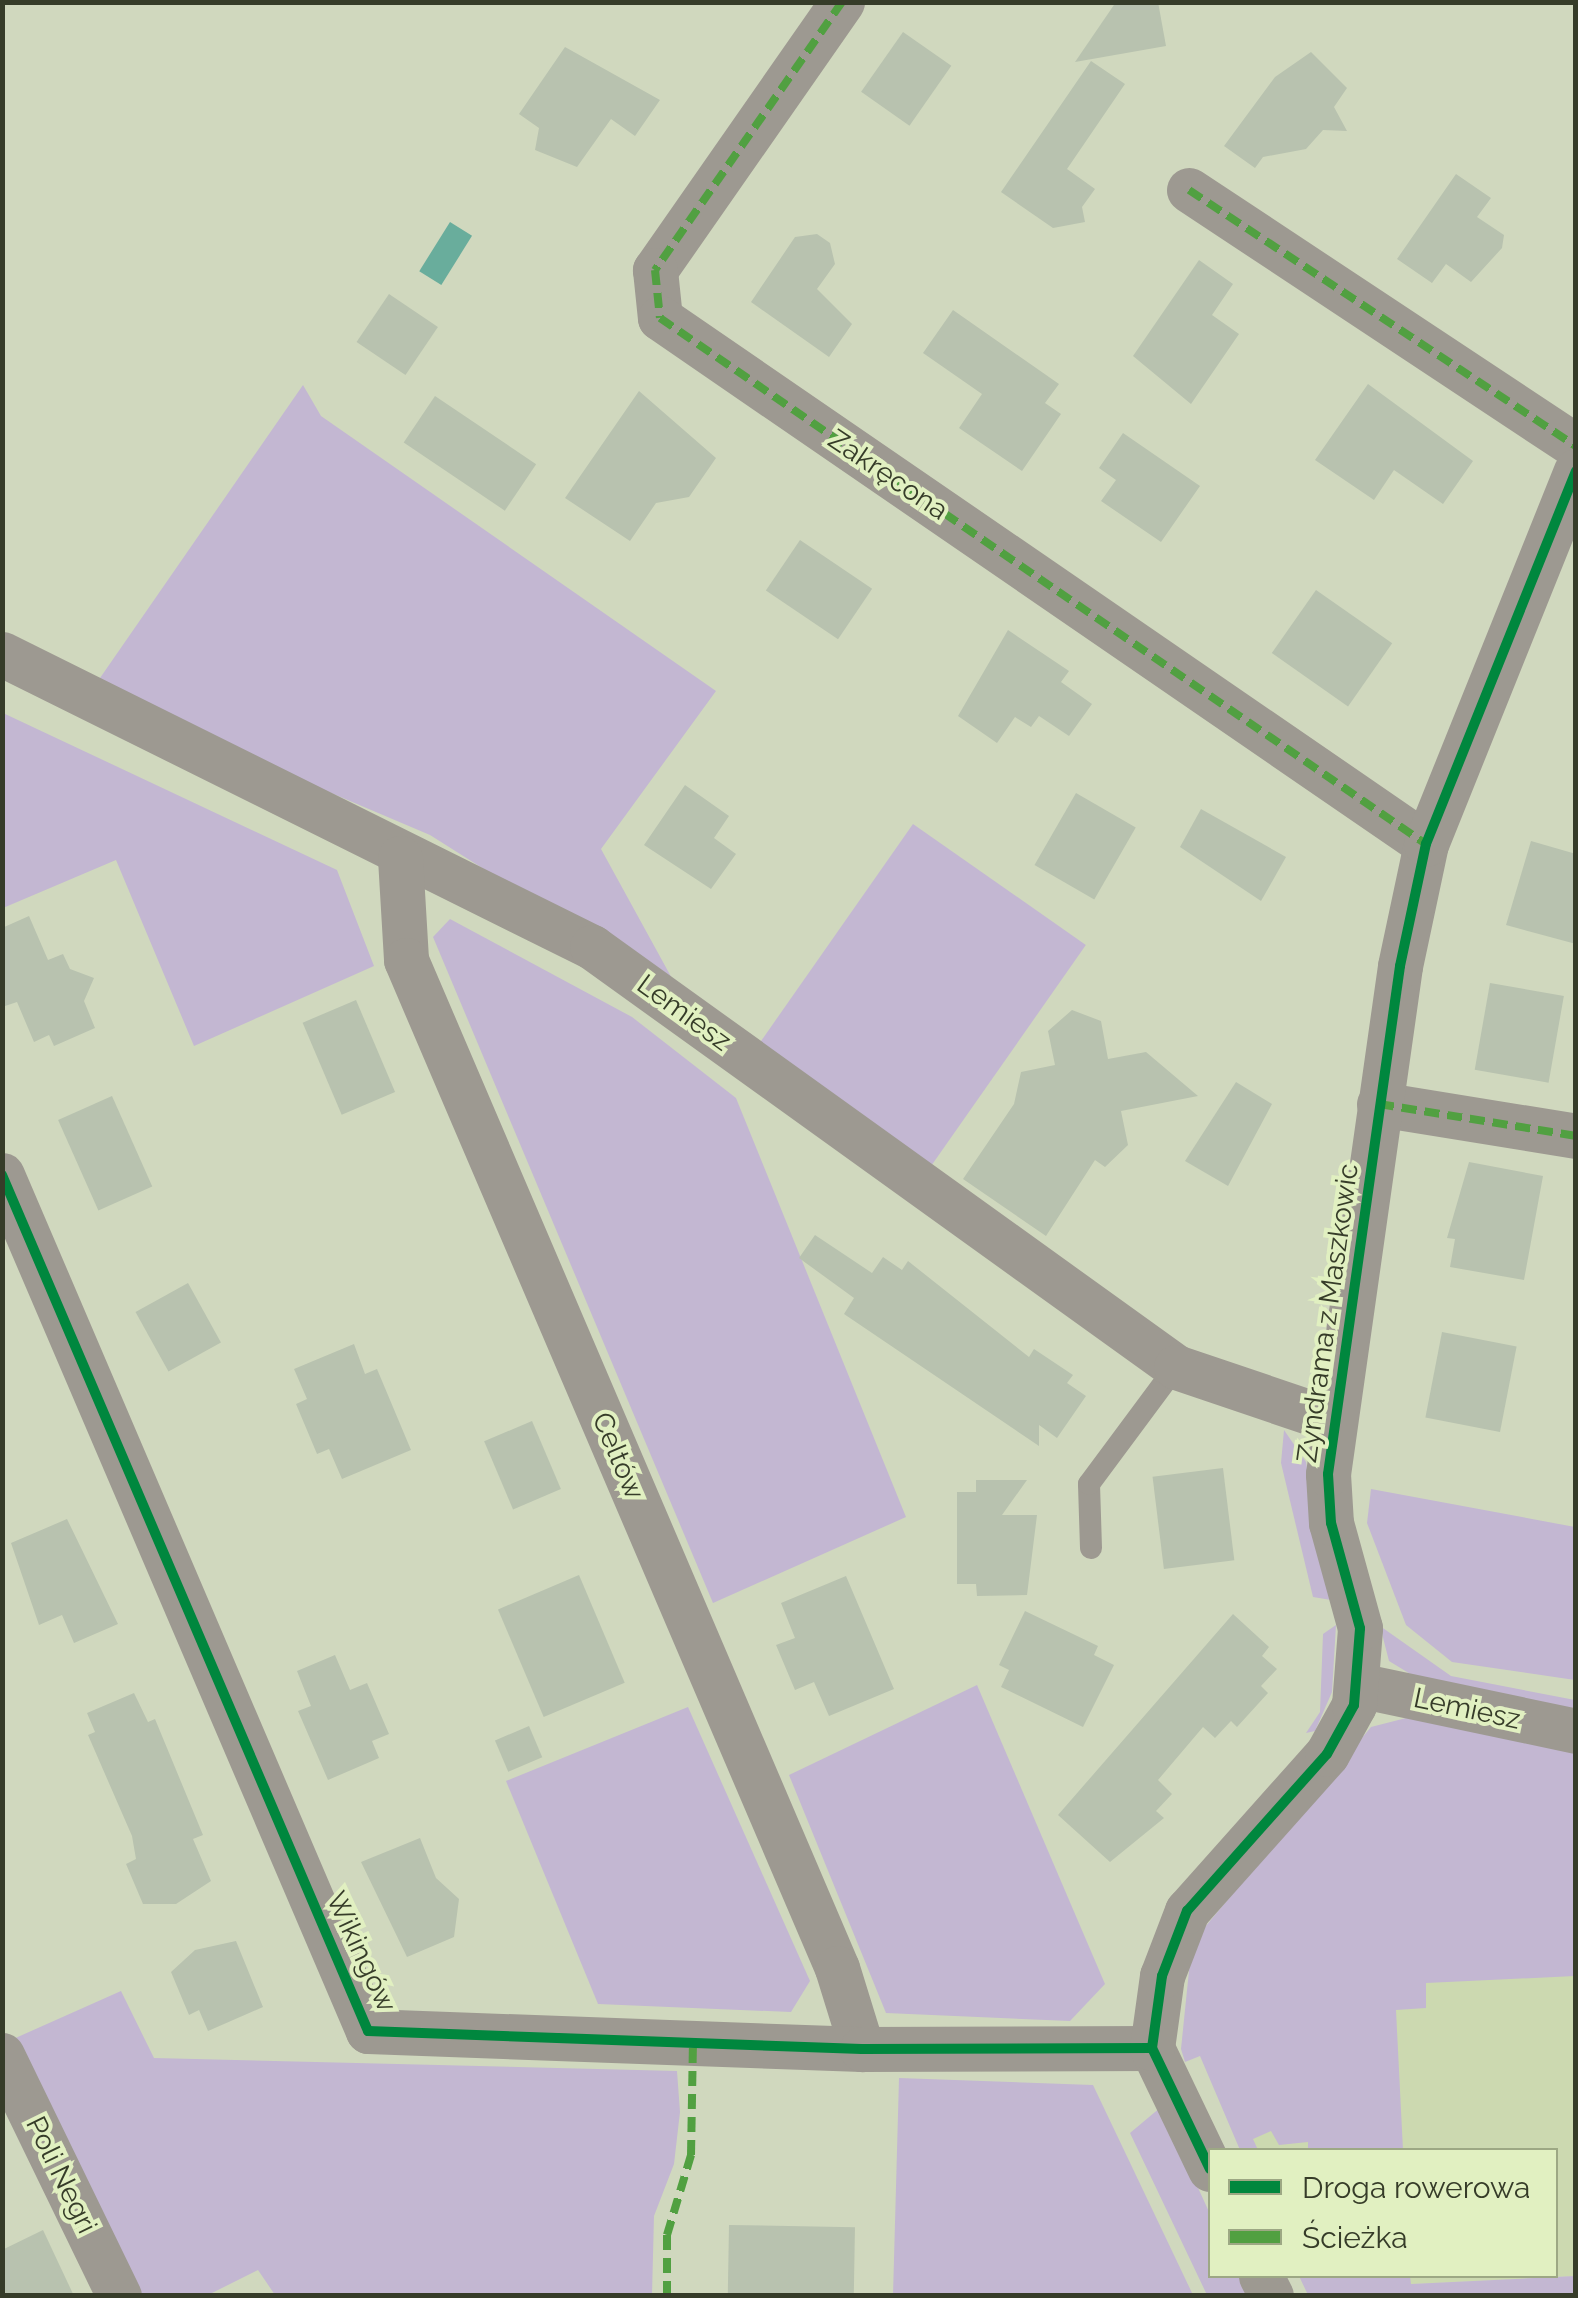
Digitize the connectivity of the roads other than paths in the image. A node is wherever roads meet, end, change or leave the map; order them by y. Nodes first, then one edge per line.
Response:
1 (842, 2) edge
2 (1189, 190) dead end
3 (1576, 446) edge
4 (1576, 471) edge
5 (2, 654) edge
6 (1426, 844) junction
7 (400, 858) junction
8 (1379, 1104) junction
9 (1576, 1136) edge
10 (2, 1175) edge
11 (1176, 1367) junction
12 (1333, 1420) junction
13 (1091, 1548) dead end
14 (1358, 1685) junction
15 (1576, 1731) edge
16 (1152, 2048) junction
17 (862, 2049) junction
18 (2, 2055) edge
19 (1208, 2166) edge
20 (119, 2296) edge

1 - 6 street, Zakręcona
2 - 3 street
4 - 6 street, Zyndrama z Maszkowic
5 - 7 street, Lemiesz
6 - 8 street, Zyndrama z Maszkowic
7 - 11 street, Lemiesz
7 - 17 street, Celtów
8 - 9 street
8 - 12 street, Zyndrama z Maszkowic
10 - 17 street, Wikingów
11 - 12 street, Lemiesz
11 - 13 lane
12 - 14 street, Zyndrama z Maszkowic
14 - 15 street, Lemiesz
14 - 16 street, Zyndrama z Maszkowic
16 - 17 street, Wikingów
16 - 19 street
18 - 20 street, Poli Negri

